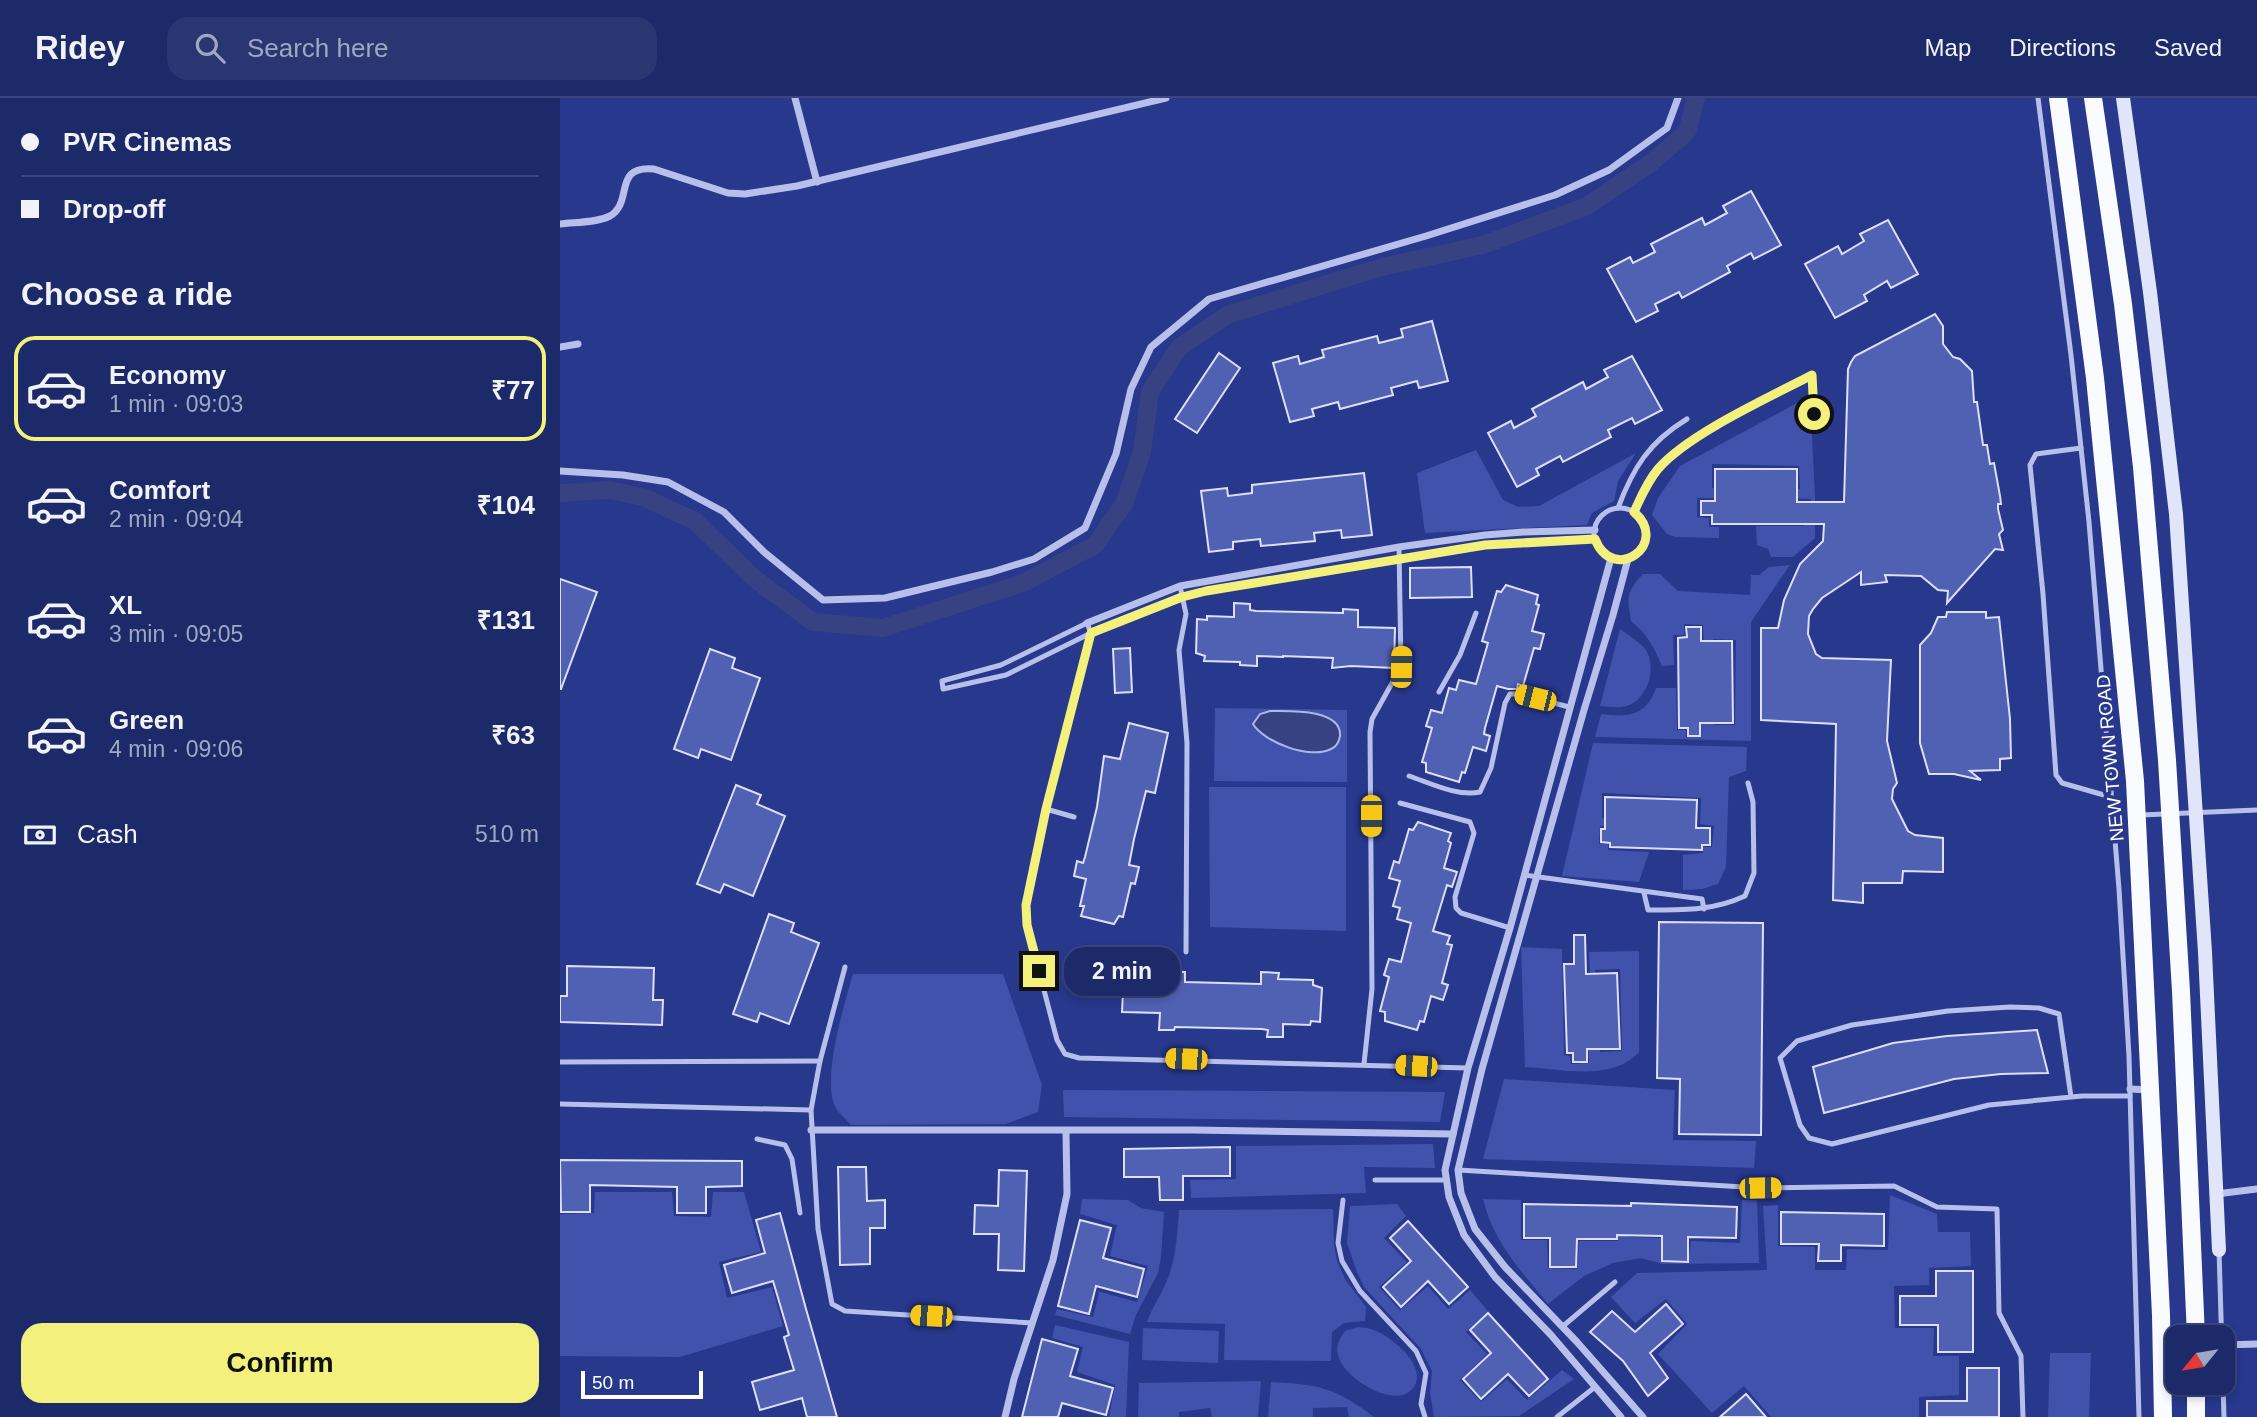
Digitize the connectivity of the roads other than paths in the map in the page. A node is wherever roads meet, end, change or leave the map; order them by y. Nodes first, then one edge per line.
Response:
1 (795, 98) edge
2 (1166, 98) edge
3 (1678, 98) edge
4 (2038, 98) edge
5 (2058, 98) edge
6 (2093, 98) edge
7 (2123, 98) edge
8 (817, 182) junction
9 (560, 224) edge
10 (578, 344) dead end
11 (560, 346) edge
12 (1814, 414) dead end
13 (1687, 419) dead end
14 (2081, 448) junction
15 (560, 471) edge
16 (1618, 508) junction
17 (1634, 512) junction
18 (1595, 535) junction
19 (1399, 547) junction
20 (1401, 557) junction
21 (1611, 558) junction
22 (1628, 559) junction
23 (1180, 586) junction
24 (1182, 597) junction
25 (1476, 613) dead end
26 (1087, 622) junction
27 (1091, 633) junction
28 (1439, 692) dead end
29 (1570, 704) junction
30 (1586, 704) junction
31 (1409, 776) dead end
32 (1748, 783) dead end
33 (2112, 797) junction
34 (1400, 803) dead end
35 (1046, 809) junction
36 (2257, 810) edge
37 (2196, 812) junction
38 (2171, 813) junction
39 (2137, 815) junction
40 (1074, 817) dead end
41 (1524, 875) junction
42 (1536, 878) junction
43 (1644, 893) junction
44 (1704, 909) junction
45 (1510, 928) junction
46 (1186, 952) dead end
47 (845, 967) dead end
48 (820, 1061) junction
49 (560, 1062) edge
50 (1364, 1064) junction
51 (1468, 1068) junction
52 (2151, 1090) junction
53 (2130, 1092) junction
54 (2071, 1097) junction
55 (560, 1104) edge
56 (811, 1110) junction
57 (811, 1130) junction
58 (1066, 1132) junction
59 (1453, 1134) junction
60 (757, 1139) dead end
61 (1458, 1170) junction
62 (1375, 1180) dead end
63 (1447, 1180) junction
64 (2257, 1189) edge
65 (2216, 1194) junction
66 (1343, 1200) dead end
67 (800, 1213) dead end
68 (2219, 1250) joint
69 (1615, 1282) dead end
70 (1032, 1323) junction
71 (2195, 1325) edge
72 (2222, 1325) edge
73 (1562, 1327) junction
74 (2257, 1344) edge
75 (2235, 1345) edge
76 (1595, 1387) junction
77 (2196, 1395) edge
78 (2224, 1395) edge
79 (1005, 1417) edge
80 (1425, 1417) edge
81 (1557, 1417) edge
82 (1621, 1417) edge
83 (1643, 1417) edge
84 (2024, 1417) edge
85 (2139, 1417) edge
86 (2163, 1417) edge
87 (2196, 1417) edge
88 (2224, 1417) edge

1 - 8 street
2 - 8 street
3 - 15 street
4 - 14 lane
5 - 39 main road, NEW TOWN ROAD
6 - 38 main road
7 - 37 street
8 - 9 street
10 - 11 street
12 - 17 lane
13 - 16 lane
14 - 33 lane
14 - 33 lane
16 - 17 lane
16 - 18 lane
17 - 22 lane
18 - 19 street
18 - 20 street
18 - 21 lane
19 - 20 lane
19 - 23 street
20 - 24 street
20 - 50 lane
21 - 22 lane
21 - 29 street
22 - 30 street
23 - 24 lane
23 - 26 street
24 - 27 street
24 - 46 lane
25 - 28 lane
26 - 27 lane
26 - 27 lane
27 - 35 lane
29 - 30 street
29 - 31 lane
29 - 41 street
30 - 42 street
32 - 44 lane
33 - 53 lane
34 - 45 lane
35 - 40 lane
35 - 50 lane
36 - 37 lane
37 - 38 lane
37 - 65 street
38 - 39 lane
38 - 71 main road
39 - 52 main road, NEW TOWN ROAD
41 - 42 lane
41 - 45 street
42 - 43 lane
42 - 61 street
43 - 44 lane
43 - 44 lane
45 - 51 street
47 - 48 lane
48 - 49 lane
48 - 56 lane
50 - 51 lane
51 - 59 street
52 - 53 street
52 - 86 main road, NEW TOWN ROAD
53 - 54 lane
53 - 85 lane
54 - 54 lane
55 - 56 lane
56 - 57 lane
57 - 58 street
57 - 70 lane
58 - 59 street
58 - 70 street
59 - 63 street
60 - 67 lane
61 - 73 street
61 - 84 lane
62 - 63 lane
63 - 76 street
64 - 65 street
65 - 68 street
66 - 80 lane
68 - 72 lane
69 - 73 lane
70 - 79 street
73 - 83 street
74 - 75 street
76 - 81 lane
76 - 82 street
77 - 87 main road
78 - 88 lane

